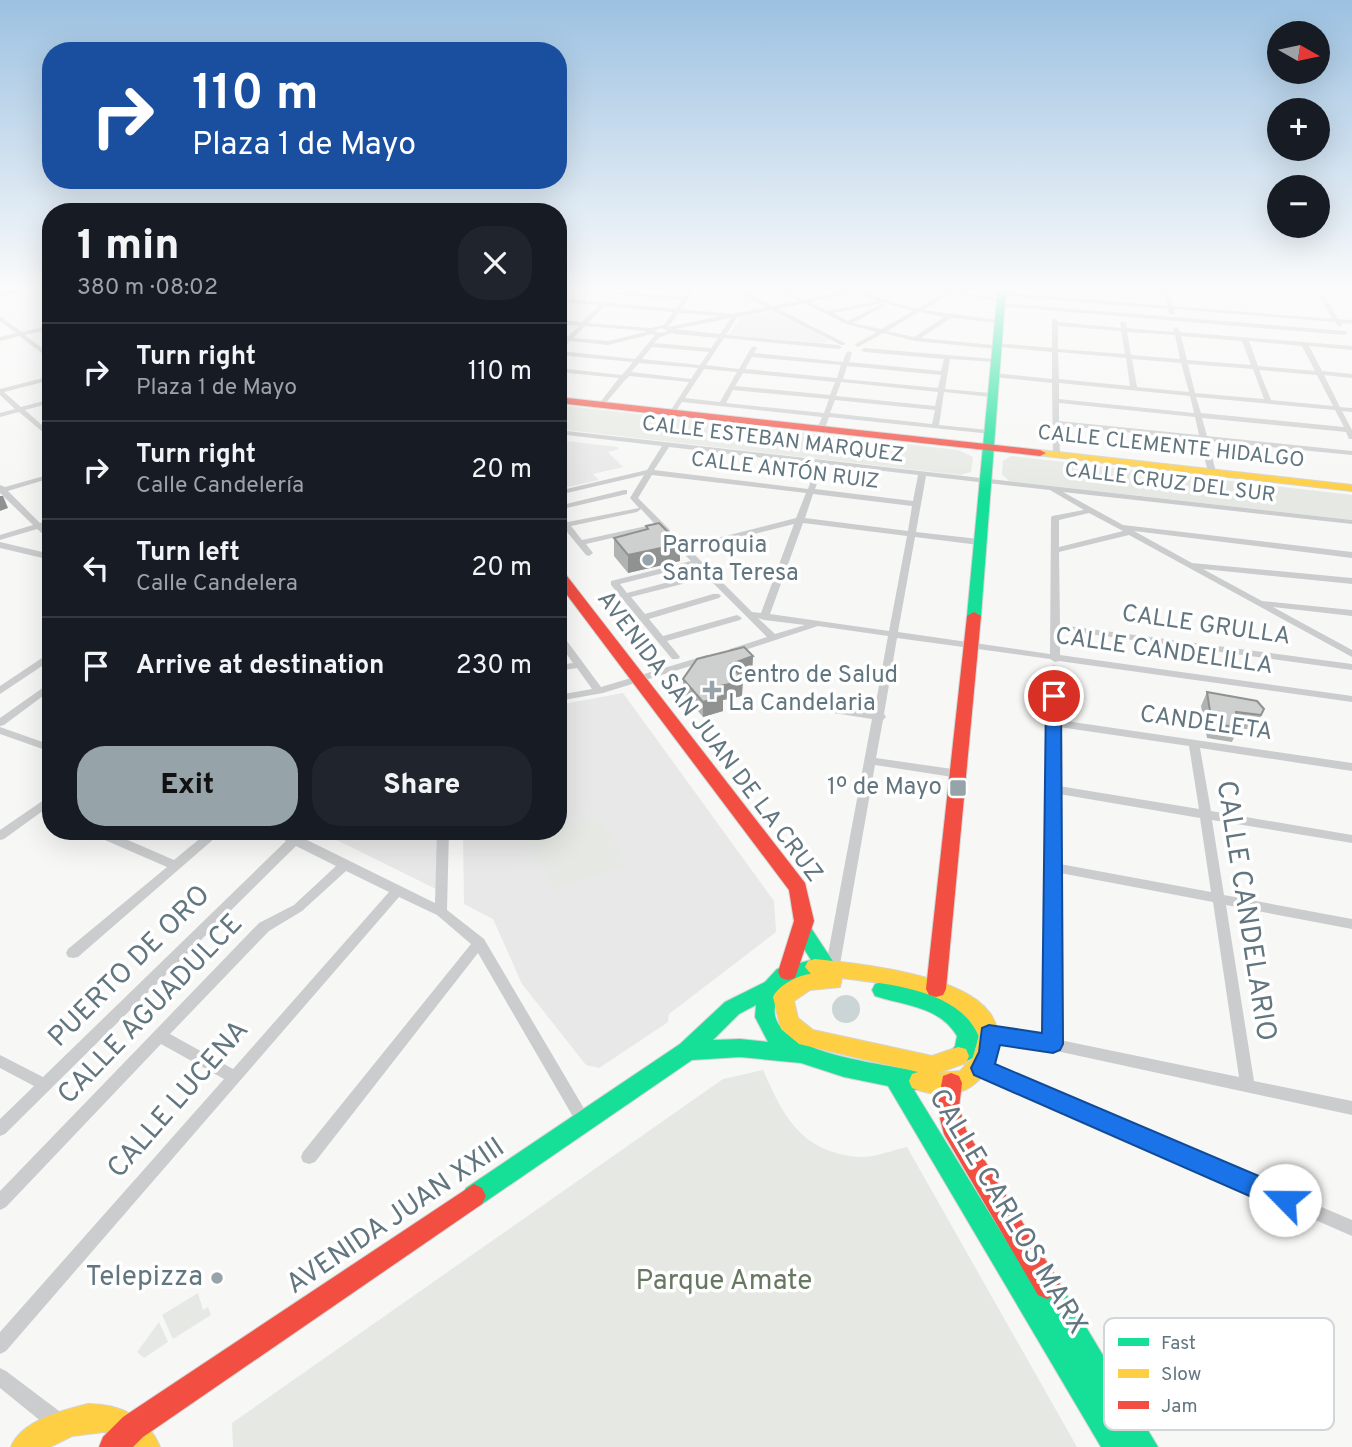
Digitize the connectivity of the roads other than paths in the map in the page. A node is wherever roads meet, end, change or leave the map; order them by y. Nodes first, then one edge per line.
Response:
1 (751, 355) edge
2 (584, 356) edge
3 (642, 356) edge
4 (709, 356) edge
5 (757, 356) edge
6 (848, 356) edge
7 (934, 356) edge
8 (991, 356) edge
9 (1008, 356) edge
10 (1055, 356) edge
11 (1113, 356) edge
12 (1182, 356) edge
13 (1251, 356) edge
14 (1311, 356) edge
15 (595, 357) junction
16 (947, 357) junction
17 (995, 357) junction
18 (1128, 357) junction
19 (796, 359) junction
20 (638, 360) junction
21 (1184, 362) junction
22 (845, 363) junction
23 (702, 367) junction
24 (898, 368) junction
25 (1256, 368) junction
26 (567, 371) edge
27 (742, 371) junction
28 (583, 372) junction
29 (944, 373) junction
30 (1320, 373) junction
31 (627, 375) junction
32 (788, 375) junction
33 (1352, 376) edge
34 (839, 380) junction
35 (42, 381) edge
36 (694, 381) junction
37 (1055, 381) junction
38 (894, 385) junction
39 (733, 388) junction
40 (1134, 389) junction
41 (941, 390) junction
42 (0, 391) edge
43 (779, 392) junction
44 (991, 395) junction
45 (1192, 395) junction
46 (833, 398) junction
47 (567, 401) edge
48 (1055, 401) junction
49 (1268, 402) junction
50 (889, 403) junction
51 (42, 404) edge
52 (722, 404) junction
53 (601, 405) junction
54 (676, 406) junction
55 (938, 408) junction
56 (1338, 409) junction
57 (20, 410) junction
58 (1352, 410) edge
59 (0, 415) edge
60 (1198, 415) junction
61 (824, 422) junction
62 (1056, 423) junction
63 (935, 427) junction
64 (42, 429) edge
65 (567, 433) edge
66 (1350, 434) edge
67 (1204, 438) junction
68 (987, 440) junction
69 (666, 445) junction
70 (1352, 453) edge
71 (1056, 455) junction
72 (821, 463) junction
73 (649, 472) junction
74 (1212, 472) junction
75 (922, 475) junction
76 (42, 479) edge
77 (984, 480) junction
78 (1049, 487) junction
79 (1352, 488) edge
80 (1, 490) edge
81 (567, 491) edge
82 (624, 492) dead end
83 (810, 492) junction
84 (917, 505) junction
85 (567, 506) edge
86 (637, 510) dead end
87 (1089, 511) junction
88 (800, 520) junction
89 (1352, 522) edge
90 (42, 525) edge
91 (567, 525) edge
92 (37, 526) junction
93 (567, 526) edge
94 (651, 527) edge
95 (1118, 527) junction
96 (42, 531) edge
97 (911, 533) junction
98 (1129, 533) junction
99 (0, 538) edge
100 (580, 542) junction
101 (979, 542) junction
102 (0, 545) edge
103 (684, 549) junction
104 (1055, 551) junction
105 (589, 554) dead end
106 (42, 555) edge
107 (1351, 557) edge
108 (697, 562) junction
109 (1186, 564) junction
110 (699, 577) dead end
111 (1352, 582) edge
112 (567, 587) edge
113 (625, 596) junction
114 (716, 596) dead end
115 (1256, 602) junction
116 (1352, 613) edge
117 (749, 614) junction
118 (764, 617) junction
119 (642, 618) junction
120 (737, 618) dead end
121 (817, 625) junction
122 (1055, 627) junction
123 (895, 636) junction
124 (773, 638) junction
125 (661, 640) junction
126 (971, 647) junction
127 (567, 648) edge
128 (1352, 654) edge
129 (676, 657) dead end
130 (42, 661) edge
131 (1054, 664) junction
132 (580, 665) junction
133 (567, 667) edge
134 (1352, 667) edge
135 (638, 680) junction
136 (0, 691) edge
137 (599, 691) junction
138 (42, 692) edge
139 (567, 696) edge
140 (1352, 699) edge
141 (808, 706) dead end
142 (881, 717) junction
143 (0, 723) edge
144 (1054, 723) junction
145 (0, 730) edge
146 (1194, 743) junction
147 (42, 746) edge
148 (873, 761) junction
149 (1352, 767) edge
150 (958, 774) junction
151 (1053, 789) junction
152 (42, 812) edge
153 (1205, 815) junction
154 (0, 836) edge
155 (1352, 839) edge
156 (115, 840) edge
157 (206, 840) edge
158 (294, 840) edge
159 (297, 840) edge
160 (443, 840) edge
161 (346, 864) junction
162 (176, 866) junction
163 (1053, 867) junction
164 (398, 890) junction
165 (1218, 899) junction
166 (441, 912) junction
167 (1352, 924) edge
168 (804, 933) junction
169 (479, 943) junction
170 (73, 953) dead end
171 (830, 969) junction
172 (788, 972) junction
173 (931, 988) junction
174 (769, 989) junction
175 (881, 990) junction
176 (989, 1034) junction
177 (160, 1036) junction
178 (1053, 1044) junction
179 (688, 1051) junction
180 (799, 1054) junction
181 (0, 1062) edge
182 (982, 1068) junction
183 (894, 1076) junction
184 (234, 1077) junction
185 (951, 1083) junction
186 (45, 1085) junction
187 (1248, 1086) junction
188 (1352, 1108) edge
189 (584, 1122) junction
190 (0, 1129) edge
191 (309, 1157) dead end
192 (0, 1202) edge
193 (1352, 1228) edge
194 (0, 1345) edge
195 (0, 1377) edge
196 (1104, 1381) edge
197 (60, 1424) junction
198 (1104, 1425) edge
199 (133, 1427) junction
200 (1107, 1430) edge
201 (1134, 1430) edge
202 (24, 1447) edge
203 (113, 1447) edge
204 (146, 1447) edge
205 (1117, 1447) edge
206 (1144, 1447) edge

1 - 27 street
2 - 15 street
3 - 20 street
4 - 23 street
5 - 19 street
6 - 22 street
7 - 16 street
8 - 17 street
9 - 17 street
10 - 37 street
11 - 18 street
12 - 21 street
13 - 25 street
14 - 30 street
15 - 20 street
15 - 28 street
16 - 17 street
16 - 29 street
17 - 37 street
17 - 44 main road
18 - 21 street
18 - 40 street
19 - 22 street
19 - 32 street
20 - 23 street
20 - 31 street
21 - 25 street
21 - 45 street
22 - 24 street
22 - 34 street
23 - 27 street
23 - 36 street
24 - 29 street
24 - 38 street
25 - 30 street
25 - 49 street
26 - 28 street
27 - 32 street
27 - 39 street
28 - 31 street
29 - 41 street
30 - 33 street
30 - 56 street
31 - 36 street
31 - 53 street
32 - 34 street
32 - 43 street
34 - 38 street
34 - 46 street
35 - 42 street
36 - 54 street
37 - 40 street
37 - 48 street
38 - 41 street
38 - 50 street
39 - 43 street
39 - 52 street
40 - 45 street
41 - 44 street
41 - 55 street
42 - 57 street
43 - 46 street
44 - 68 main road
45 - 49 street
45 - 60 street
46 - 50 street
46 - 61 street
47 - 53 main road, CALLE CLEMENTE HIDALGO
48 - 60 street
48 - 62 street
49 - 56 street
50 - 55 street
51 - 57 street
52 - 54 street
52 - 61 street
53 - 54 main road, CALLE CLEMENTE HIDALGO
54 - 61 main road, CALLE CLEMENTE HIDALGO
55 - 63 street
56 - 58 street
56 - 66 street
57 - 59 street
57 - 64 street
60 - 66 street
60 - 67 street
61 - 63 street
61 - 68 main road, CALLE CLEMENTE HIDALGO
62 - 67 street
62 - 71 street
63 - 68 street
65 - 69 street, CALLE ESTEBAN MARQUEZ
67 - 70 street
67 - 74 street
68 - 71 main road, CALLE CLEMENTE HIDALGO
68 - 77 main road
69 - 72 street, CALLE ESTEBAN MARQUEZ
69 - 73 street
71 - 74 main road, CALLE CLEMENTE HIDALGO
72 - 75 street, CALLE ESTEBAN MARQUEZ
72 - 83 street
73 - 81 street
73 - 83 street, CALLE ANTÓN RUIZ
73 - 103 street
74 - 79 main road, CALLE CLEMENTE HIDALGO
75 - 77 street, CALLE ESTEBAN MARQUEZ
75 - 84 street
76 - 80 street
77 - 78 street, CALLE CRUZ DEL SUR
77 - 101 main road
78 - 87 street
78 - 89 street, CALLE CRUZ DEL SUR
80 - 92 street
82 - 85 street
83 - 84 street, CALLE ANTÓN RUIZ
83 - 88 street
84 - 97 street
86 - 91 street
87 - 95 street
87 - 104 street
88 - 97 street
88 - 103 street
88 - 118 street
90 - 92 street
92 - 96 street
92 - 99 street
93 - 100 street
94 - 100 street
95 - 98 street
95 - 107 street
97 - 101 street
97 - 123 street
98 - 104 street
98 - 109 street
100 - 105 street
101 - 126 main road
102 - 106 street
103 - 108 street
104 - 122 street
108 - 113 street
108 - 117 street
109 - 111 street
109 - 115 street
110 - 113 street
112 - 135 main road, AVENIDA SAN JUAN DE LA CRUZ
113 - 119 street
114 - 119 street
115 - 116 street
115 - 128 street
117 - 118 street, CALLE CANDELILLA
117 - 124 street
118 - 121 street, CALLE CANDELILLA
119 - 125 street
120 - 125 street
121 - 123 street, CALLE CANDELILLA
121 - 124 street
122 - 131 street
122 - 134 street, CALLE GRULLA
123 - 126 street, CALLE CANDELILLA
123 - 142 street
124 - 135 street
125 - 129 street
126 - 131 street, CALLE CANDELILLA
126 - 150 main road
127 - 132 street
130 - 136 street
131 - 140 street, CALLE CANDELILLA
131 - 144 street
132 - 133 street
132 - 137 street
135 - 137 street
135 - 168 main road, AVENIDA SAN JUAN DE LA CRUZ
137 - 139 street
138 - 143 street
141 - 142 street
142 - 148 street
144 - 146 street, CANDELETA
144 - 151 street
145 - 147 street
146 - 149 street, CANDELETA
146 - 153 street, CALLE CANDELARIO
148 - 150 street
148 - 171 street
150 - 173 main road
151 - 153 street
151 - 163 street
152 - 154 street
153 - 155 street
153 - 165 street, CALLE CANDELARIO
156 - 162 street
157 - 162 street
158 - 186 street, PUERTO DE ORO
159 - 161 street
160 - 166 street
161 - 164 street
161 - 177 street, CALLE AGUADULCE
162 - 170 street
163 - 165 street
163 - 178 street
164 - 166 street
164 - 184 street, CALLE LUCENA
165 - 167 street
165 - 187 street, CALLE CANDELARIO
166 - 169 street
168 - 171 main road
168 - 172 main road
169 - 189 street
169 - 191 street
171 - 172 main road
171 - 173 main road
172 - 174 main road, AVENIDA JUAN XXIII
173 - 175 main road
173 - 176 main road
174 - 179 main road, AVENIDA JUAN XXIII
174 - 180 main road
175 - 175 main road
176 - 178 street
176 - 182 main road
177 - 184 street
177 - 192 street, CALLE AGUADULCE
178 - 187 street
179 - 180 main road
179 - 189 main road, AVENIDA JUAN XXIII
180 - 183 main road
181 - 186 street
182 - 185 main road
182 - 193 street
183 - 185 main road
183 - 198 main road, CALLE CARLOS MARX
184 - 194 street, CALLE LUCENA
185 - 196 main road, CALLE CARLOS MARX
186 - 190 street, PUERTO DE ORO
187 - 188 street
189 - 199 main road, AVENIDA JUAN XXIII
195 - 197 street
197 - 199 main road
197 - 202 main road
199 - 203 main road, AVENIDA JUAN XXIII
199 - 204 main road
200 - 205 main road, CALLE CARLOS MARX
201 - 206 main road, CALLE CARLOS MARX

